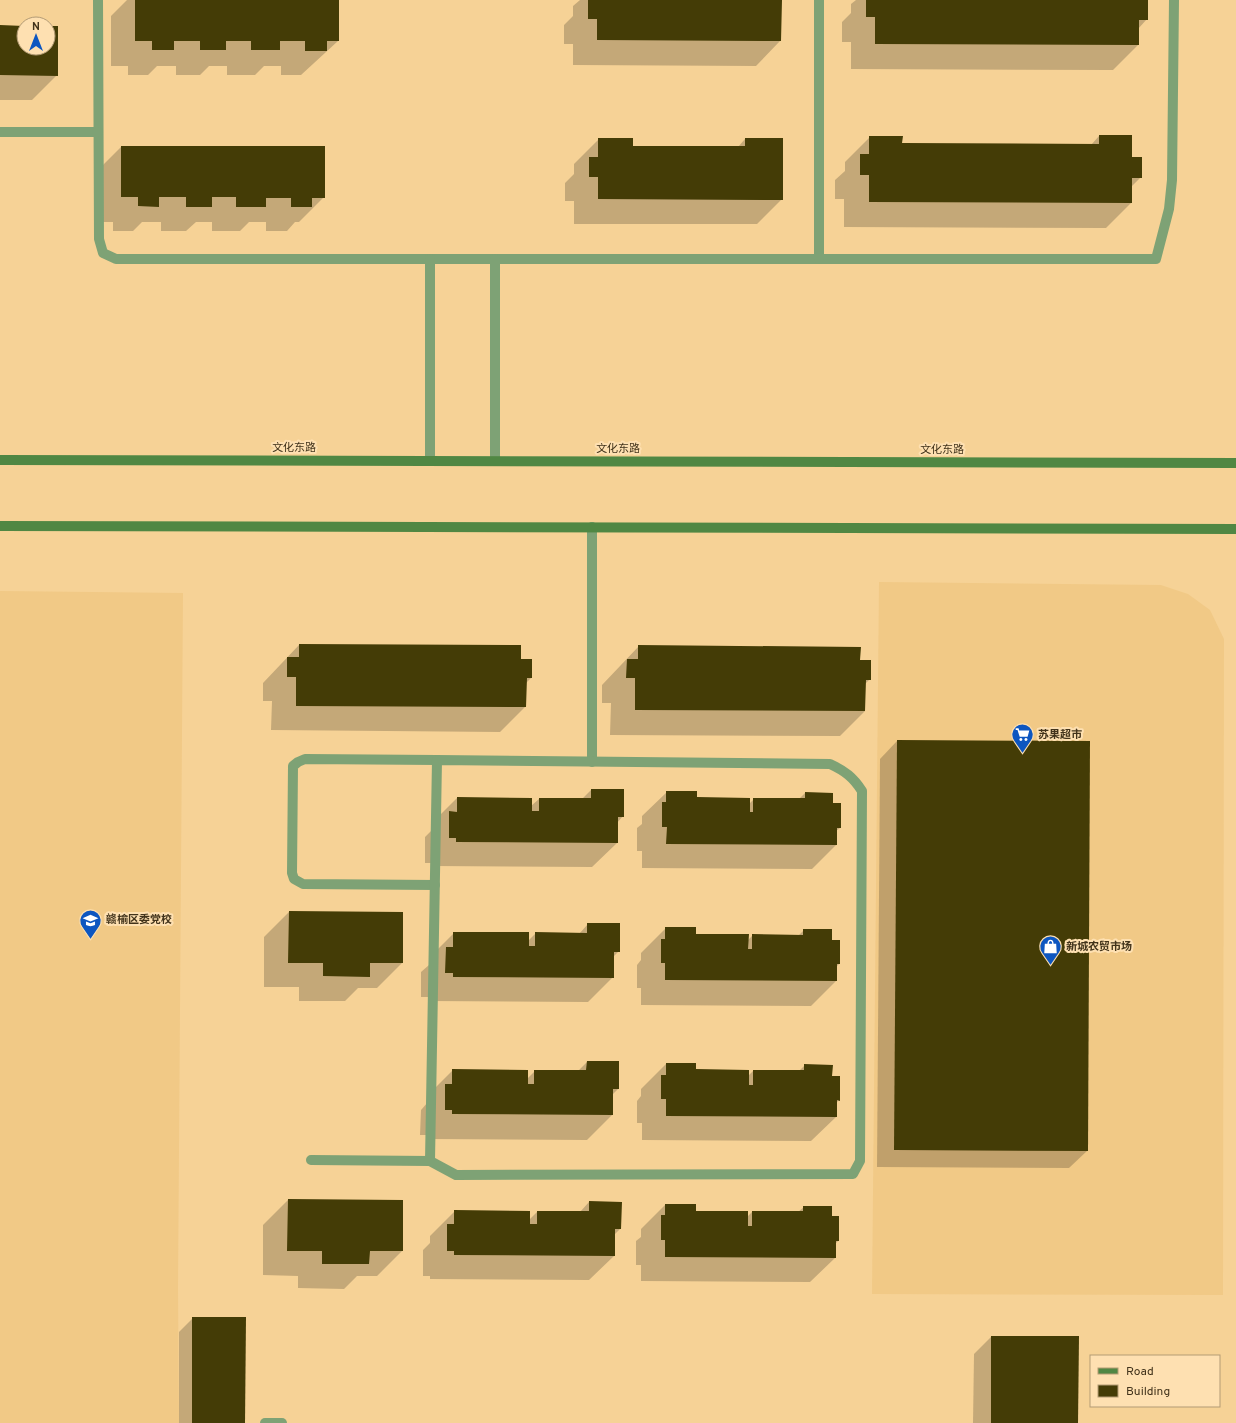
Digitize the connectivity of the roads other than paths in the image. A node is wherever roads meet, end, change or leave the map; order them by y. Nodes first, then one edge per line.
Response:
1 (98, 0) edge
2 (818, 0) edge
3 (1174, 0) edge
4 (0, 132) edge
5 (98, 132) junction
6 (430, 259) junction
7 (495, 259) junction
8 (818, 259) junction
9 (0, 460) edge
10 (430, 461) junction
11 (495, 461) junction
12 (1236, 463) edge
13 (0, 526) edge
14 (592, 527) junction
15 (1236, 529) edge
16 (437, 760) junction
17 (592, 762) junction
18 (435, 885) junction
19 (311, 1160) dead end
20 (430, 1161) junction
21 (265, 1423) edge
22 (282, 1423) edge

1 - 5 lane
2 - 8 lane
3 - 8 lane
4 - 5 lane
5 - 6 lane
6 - 7 lane
6 - 10 lane
7 - 8 lane
7 - 11 lane
9 - 10 main road, 文化东路
10 - 11 main road, 文化东路
11 - 12 main road, 文化东路
13 - 14 main road
14 - 15 main road
14 - 17 lane
16 - 17 lane
16 - 18 lane
16 - 18 lane
17 - 20 lane
18 - 20 lane
19 - 20 lane
21 - 22 lane

